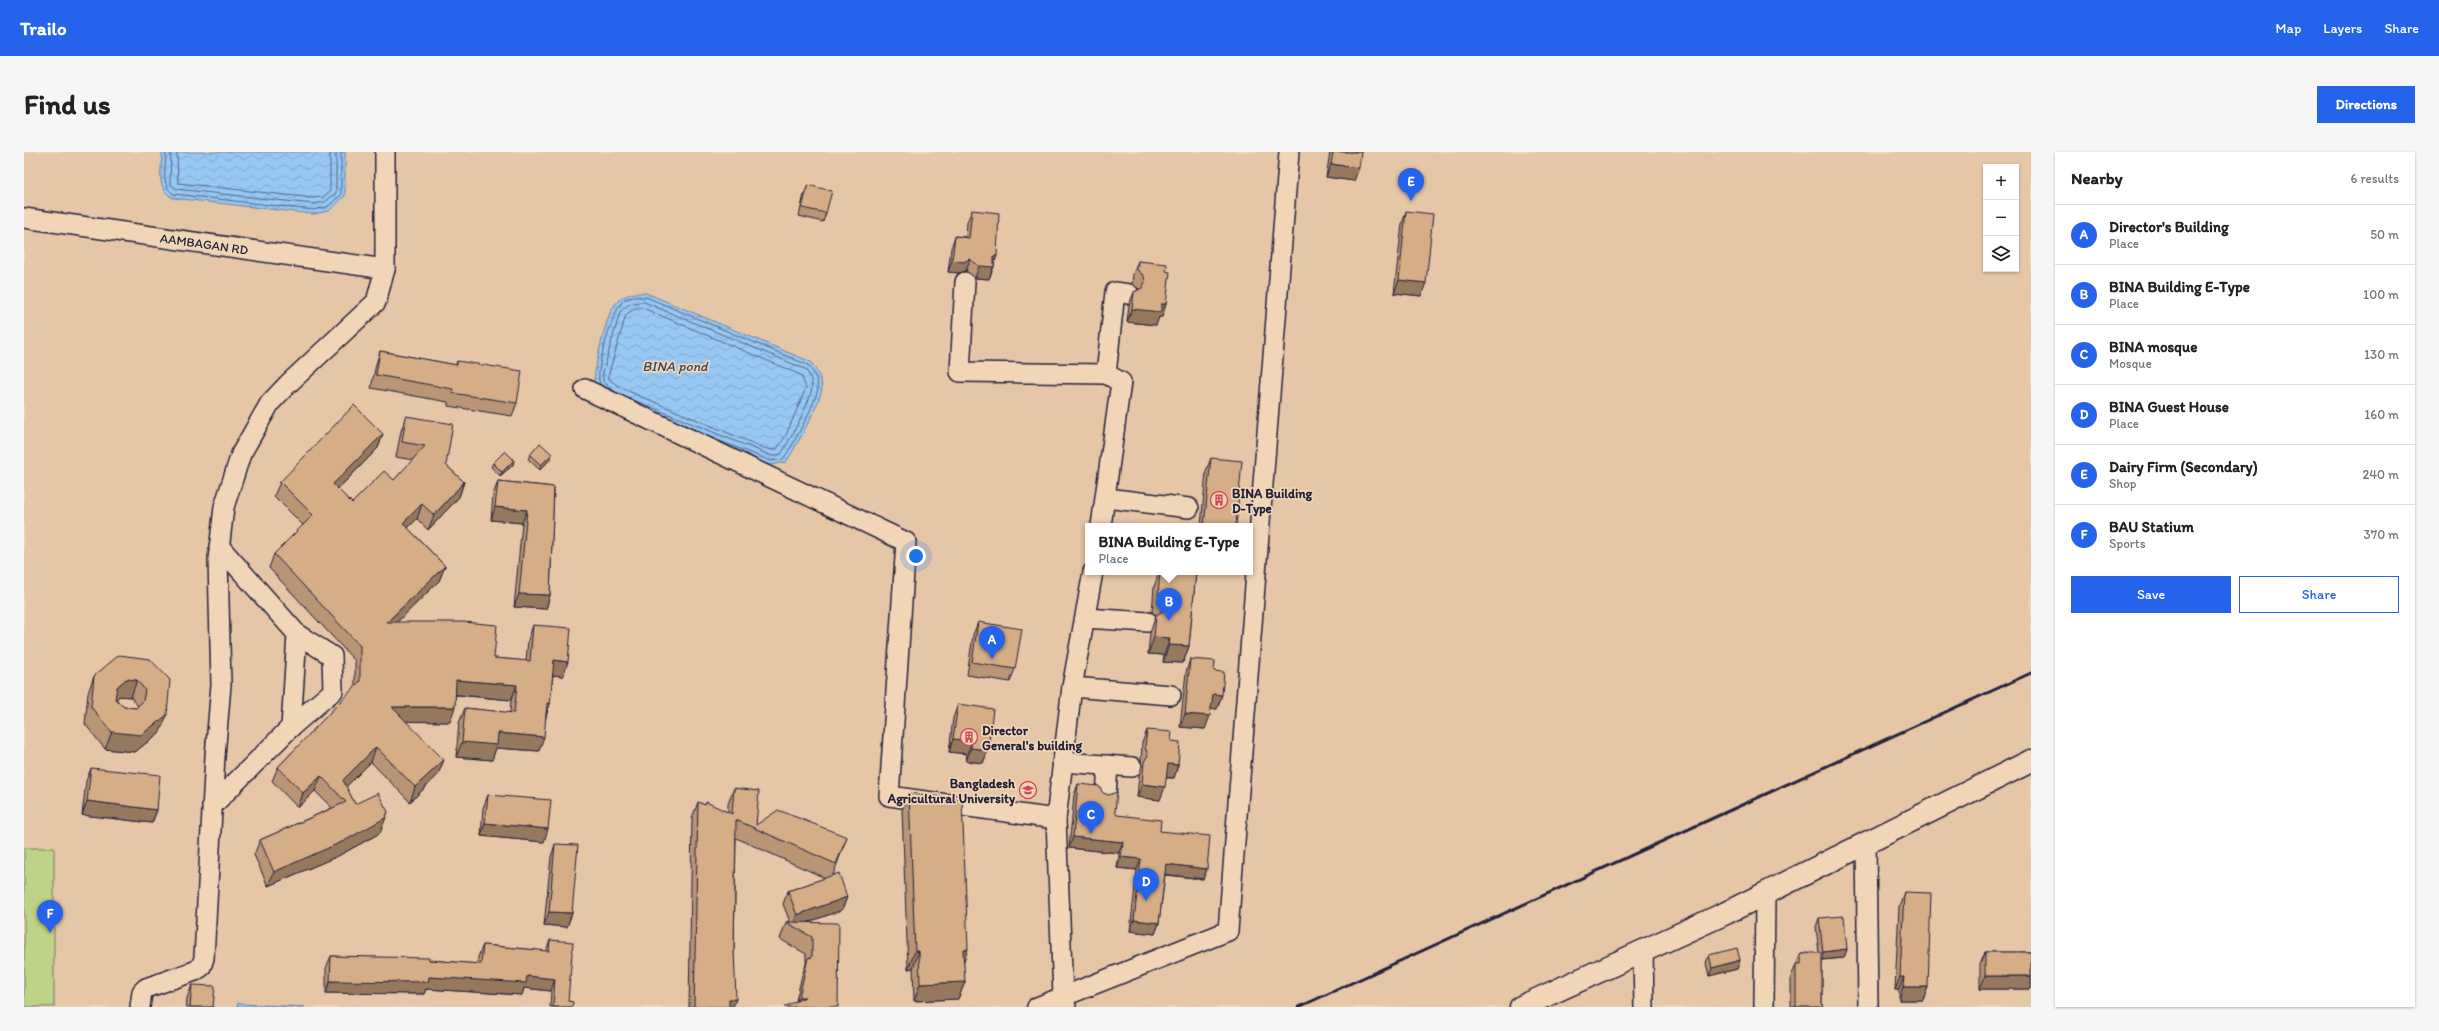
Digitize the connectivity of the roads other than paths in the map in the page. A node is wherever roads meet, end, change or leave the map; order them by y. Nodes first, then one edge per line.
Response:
1 (385, 152) edge
2 (1289, 152) edge
3 (24, 218) edge
4 (385, 269) junction
5 (965, 282) dead end
6 (1129, 294) dead end
7 (1106, 374) junction
8 (585, 389) dead end
9 (1106, 498) junction
10 (1189, 508) dead end
11 (1102, 523) edge
12 (219, 546) junction
13 (1092, 575) edge
14 (1085, 618) junction
15 (1148, 622) dead end
16 (297, 634) junction
17 (1072, 687) junction
18 (1171, 695) dead end
19 (291, 727) junction
20 (2031, 761) edge
21 (1062, 762) junction
22 (1108, 765) junction
23 (1132, 767) dead end
24 (1106, 795) edge
25 (212, 806) junction
26 (1056, 819) junction
27 (1866, 843) junction
28 (1764, 894) junction
29 (1643, 951) junction
30 (1065, 1001) edge
31 (1533, 1004) edge
32 (140, 1007) edge
33 (1037, 1007) edge
34 (1644, 1007) edge
35 (1764, 1007) edge
36 (1868, 1007) edge

1 - 4 street
2 - 30 street
3 - 4 street, AAMBAGAN RD
4 - 12 street
5 - 7 street
6 - 7 street
7 - 9 street
8 - 26 street
9 - 10 street
9 - 11 street
12 - 16 street
12 - 25 street
13 - 14 street
14 - 15 street
14 - 17 street
16 - 19 street
16 - 19 street
17 - 18 street
17 - 21 street
19 - 25 street
20 - 27 street
21 - 22 street
21 - 26 street
22 - 23 street
22 - 24 street
25 - 32 street
26 - 30 street
27 - 28 street
27 - 36 street
28 - 29 street
28 - 35 street
29 - 31 street
29 - 34 street
30 - 33 street

